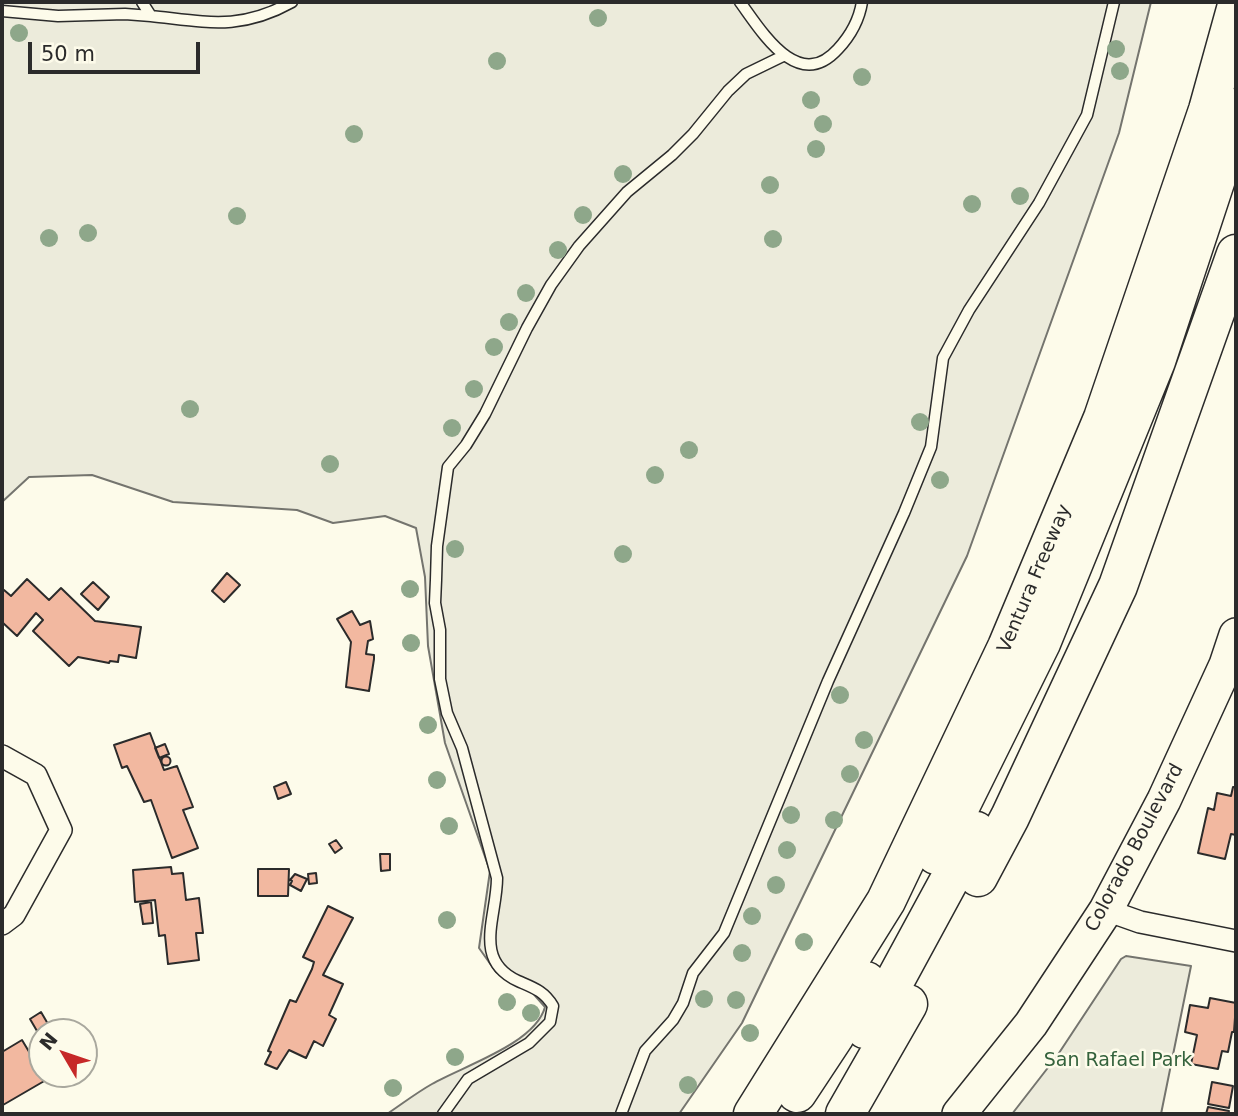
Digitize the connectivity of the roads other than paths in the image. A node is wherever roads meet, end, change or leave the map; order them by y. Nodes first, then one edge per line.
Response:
1 (142, 2) edge
2 (292, 2) edge
3 (740, 2) edge
4 (862, 2) edge
5 (1114, 2) edge
6 (1236, 9) edge
7 (2, 11) edge
8 (151, 16) junction
9 (783, 56) junction
10 (1236, 108) edge
11 (1236, 163) edge
12 (1236, 254) edge
13 (1236, 635) edge
14 (2, 756) edge
15 (1106, 910) junction
16 (2, 924) edge
17 (1236, 941) edge
18 (443, 1114) edge
19 (621, 1114) edge
20 (753, 1114) edge
21 (782, 1114) edge
22 (813, 1114) edge
23 (845, 1114) edge
24 (959, 1114) edge

1 - 8 lane
2 - 8 lane
3 - 9 lane
4 - 9 lane
5 - 19 lane
6 - 20 highway, Ventura Freeway
7 - 8 lane
9 - 18 lane
10 - 21 highway
11 - 22 highway
12 - 23 highway
13 - 15 main road, Colorado Boulevard
14 - 16 street
15 - 17 street
15 - 24 main road, Colorado Boulevard

